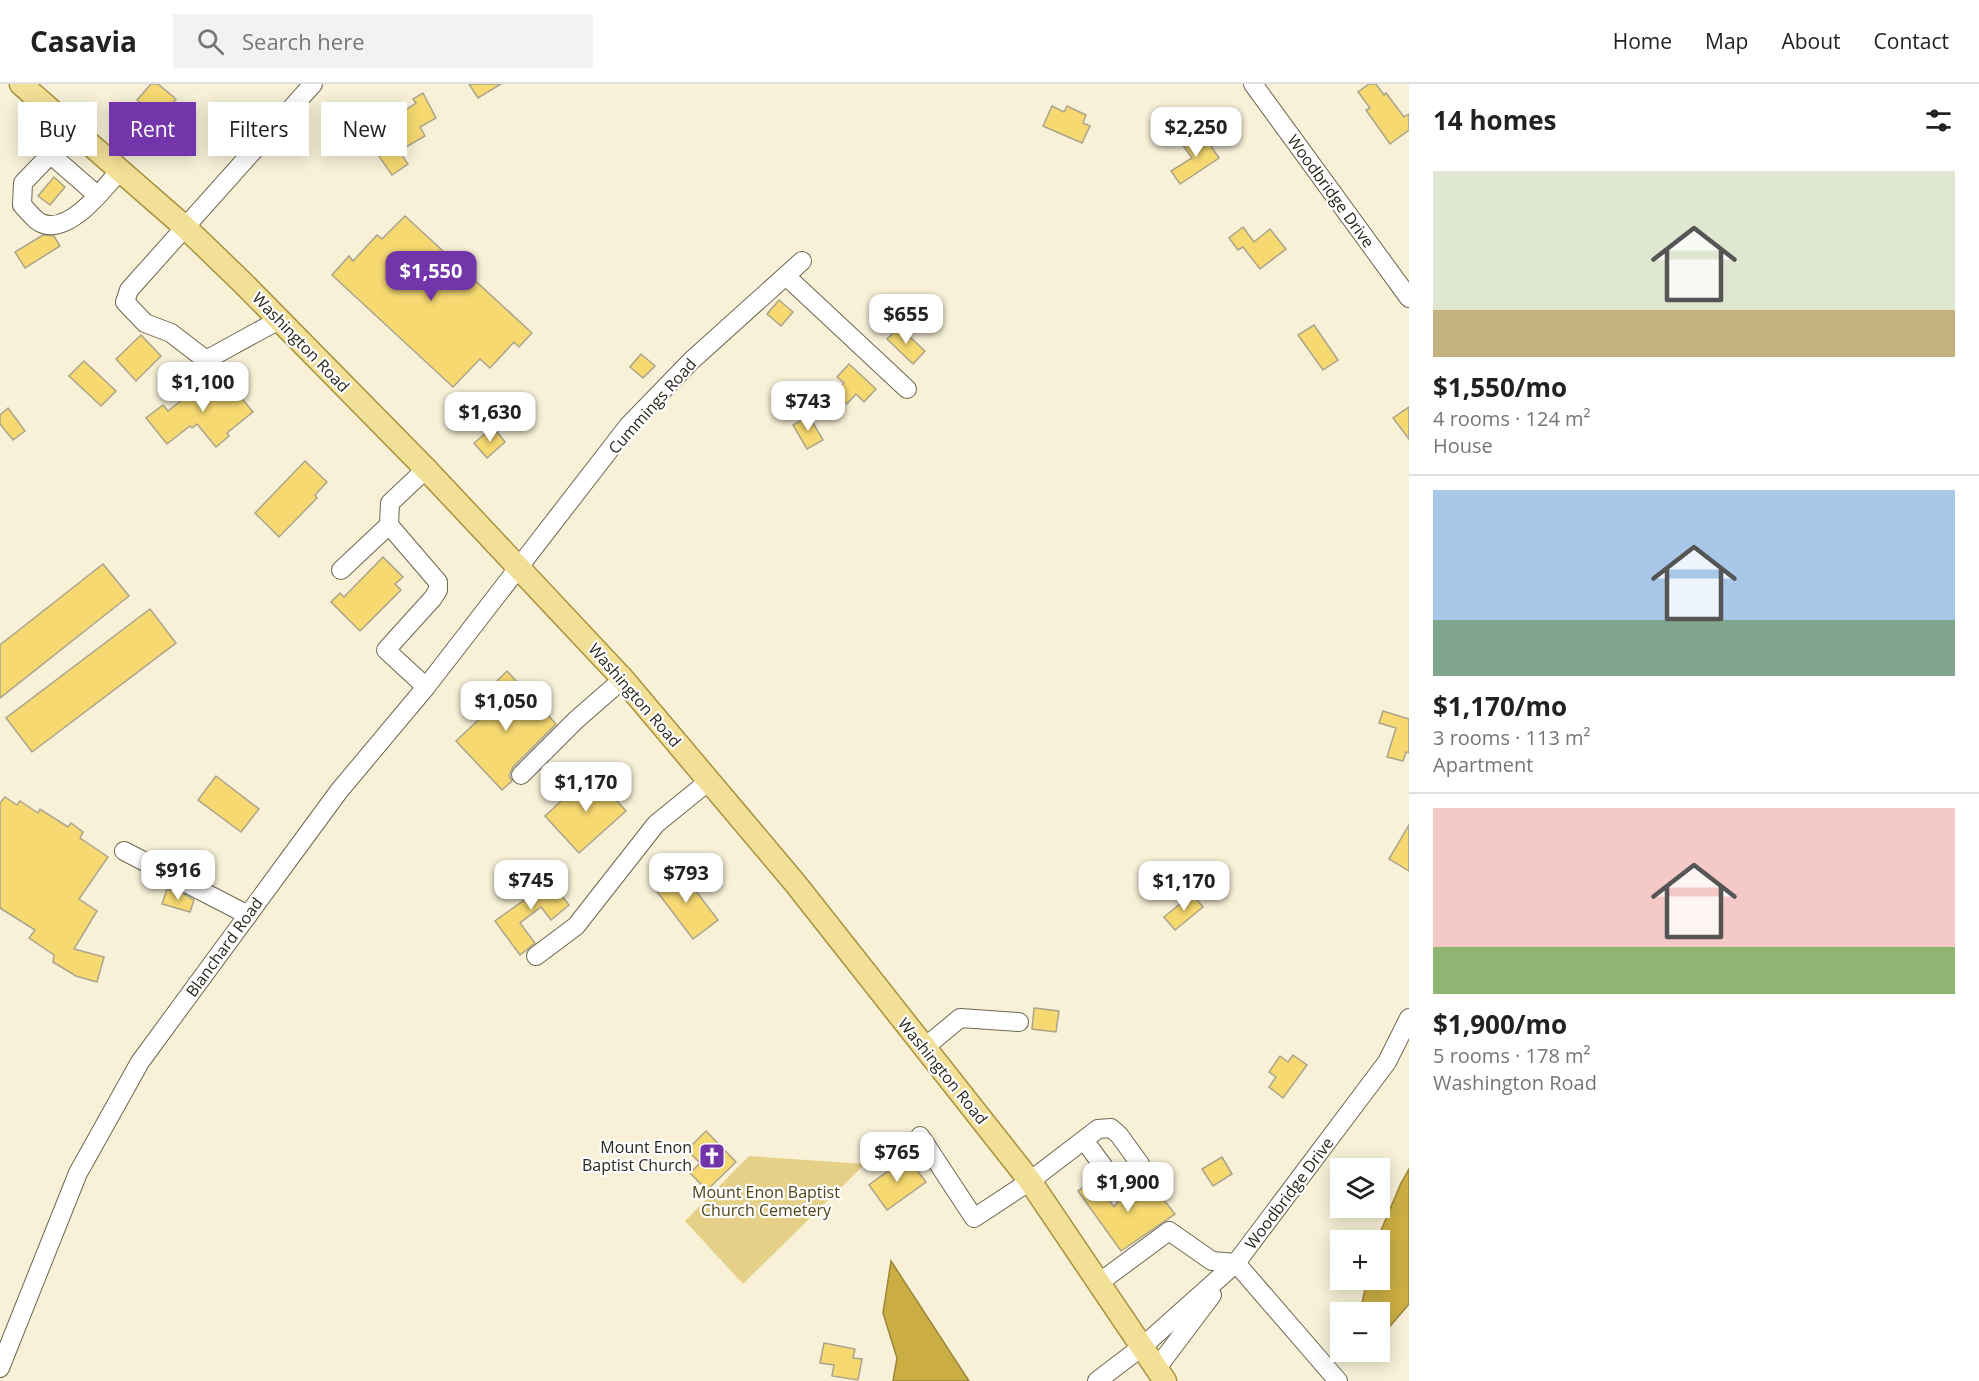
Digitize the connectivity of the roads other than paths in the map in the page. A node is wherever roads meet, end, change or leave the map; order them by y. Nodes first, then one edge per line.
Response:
1 (21, 84) edge
2 (313, 84) edge
3 (1253, 84) edge
4 (42, 102) edge
5 (97, 150) edge
6 (48, 156) edge
7 (52, 156) edge
8 (120, 170) junction
9 (97, 195) junction
10 (186, 228) junction
11 (802, 261) dead end
12 (786, 276) junction
13 (1409, 298) edge
14 (279, 320) junction
15 (907, 389) dead end
16 (426, 469) junction
17 (388, 525) junction
18 (520, 568) junction
19 (341, 570) dead end
20 (623, 679) junction
21 (426, 687) junction
22 (521, 775) dead end
23 (709, 781) junction
24 (124, 850) dead end
25 (248, 915) junction
26 (536, 956) dead end
27 (1409, 1018) edge
28 (1019, 1022) dead end
29 (924, 1048) junction
30 (920, 1136) dead end
31 (1084, 1140) dead end
32 (1030, 1181) junction
33 (1236, 1263) junction
34 (1100, 1282) junction
35 (1143, 1346) junction
36 (4, 1348) edge
37 (0, 1368) edge
38 (1161, 1374) edge
39 (1097, 1381) edge
40 (1338, 1381) edge

1 - 4 main road, Washington Road
2 - 10 street
3 - 13 street, Woodbridge Drive
5 - 8 main road, Washington Road
6 - 9 street
7 - 9 street
8 - 9 street
8 - 10 main road, Washington Road
10 - 14 main road, Washington Road
10 - 14 street
11 - 12 street, Cummings Road
12 - 15 street
12 - 18 street, Cummings Road
14 - 16 main road, Washington Road
16 - 17 street
16 - 18 main road, Washington Road
17 - 19 street
17 - 21 street
18 - 20 main road, Washington Road
18 - 21 street, Blanchard Road
20 - 22 street
20 - 23 main road, Washington Road
21 - 25 street, Blanchard Road
23 - 26 street
23 - 29 main road, Washington Road
24 - 25 street
25 - 36 street, Blanchard Road
27 - 33 street, Woodbridge Drive
28 - 29 street
29 - 32 main road, Washington Road
30 - 32 street
31 - 32 street
32 - 34 main road, Washington Road
33 - 34 street
33 - 35 street, Woodbridge Drive
33 - 38 street
33 - 40 street
34 - 35 main road, Washington Road
35 - 38 main road, Washington Road
35 - 39 street, Woodbridge Drive
36 - 37 street, Blanchard Road

